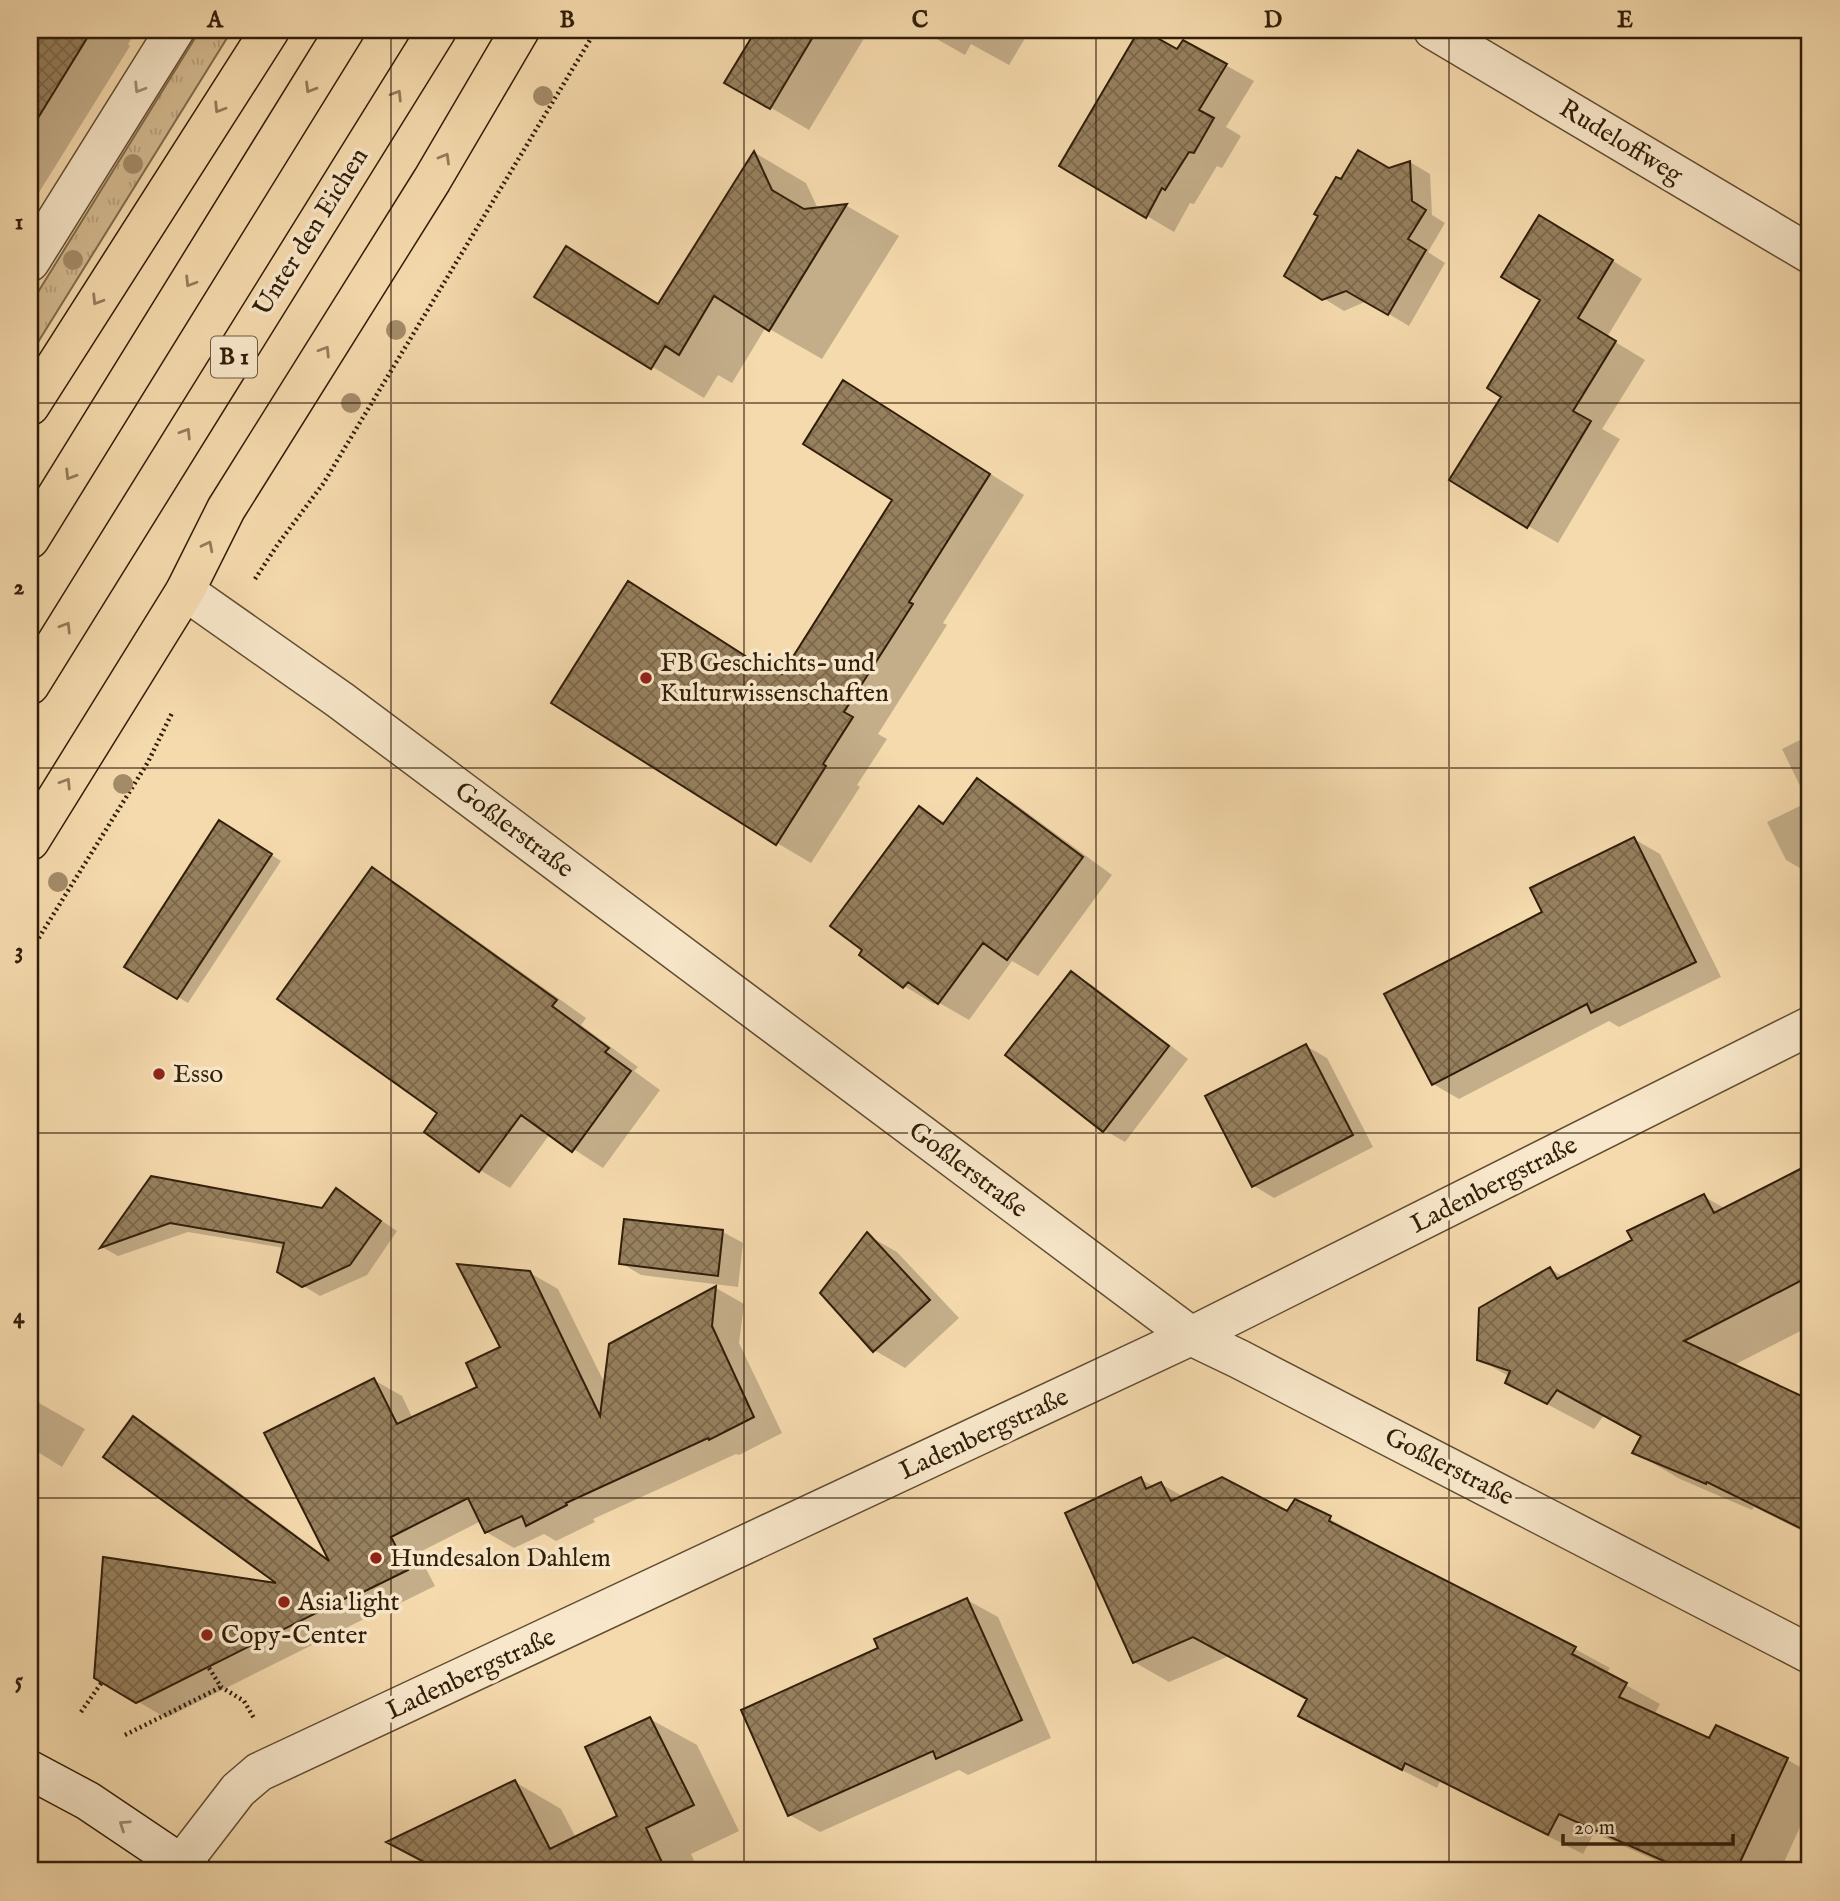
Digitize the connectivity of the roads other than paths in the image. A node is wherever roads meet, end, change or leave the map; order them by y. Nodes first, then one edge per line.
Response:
1 (175, 30) edge
2 (270, 30) edge
3 (345, 30) edge
4 (438, 30) edge
5 (520, 30) edge
6 (1433, 30) edge
7 (1810, 254) edge
8 (30, 262) edge
9 (30, 406) edge
10 (30, 539) edge
11 (185, 591) junction
12 (30, 685) edge
13 (30, 841) edge
14 (1810, 1026) edge
15 (1191, 1336) junction
16 (1810, 1654) edge
17 (30, 1770) edge
18 (184, 1869) edge

1 -> 8 street
2 -> 9 main road
3 -> 10 main road
12 -> 4 main road, Unter den Eichen / B 1
11 -> 5 main road
6 - 7 street, Rudeloffweg
13 -> 11 main road
11 - 15 street, Goßlerstraße
14 - 15 street, Ladenbergstraße
15 - 16 street, Goßlerstraße
15 - 18 street, Ladenbergstraße
18 -> 17 street

